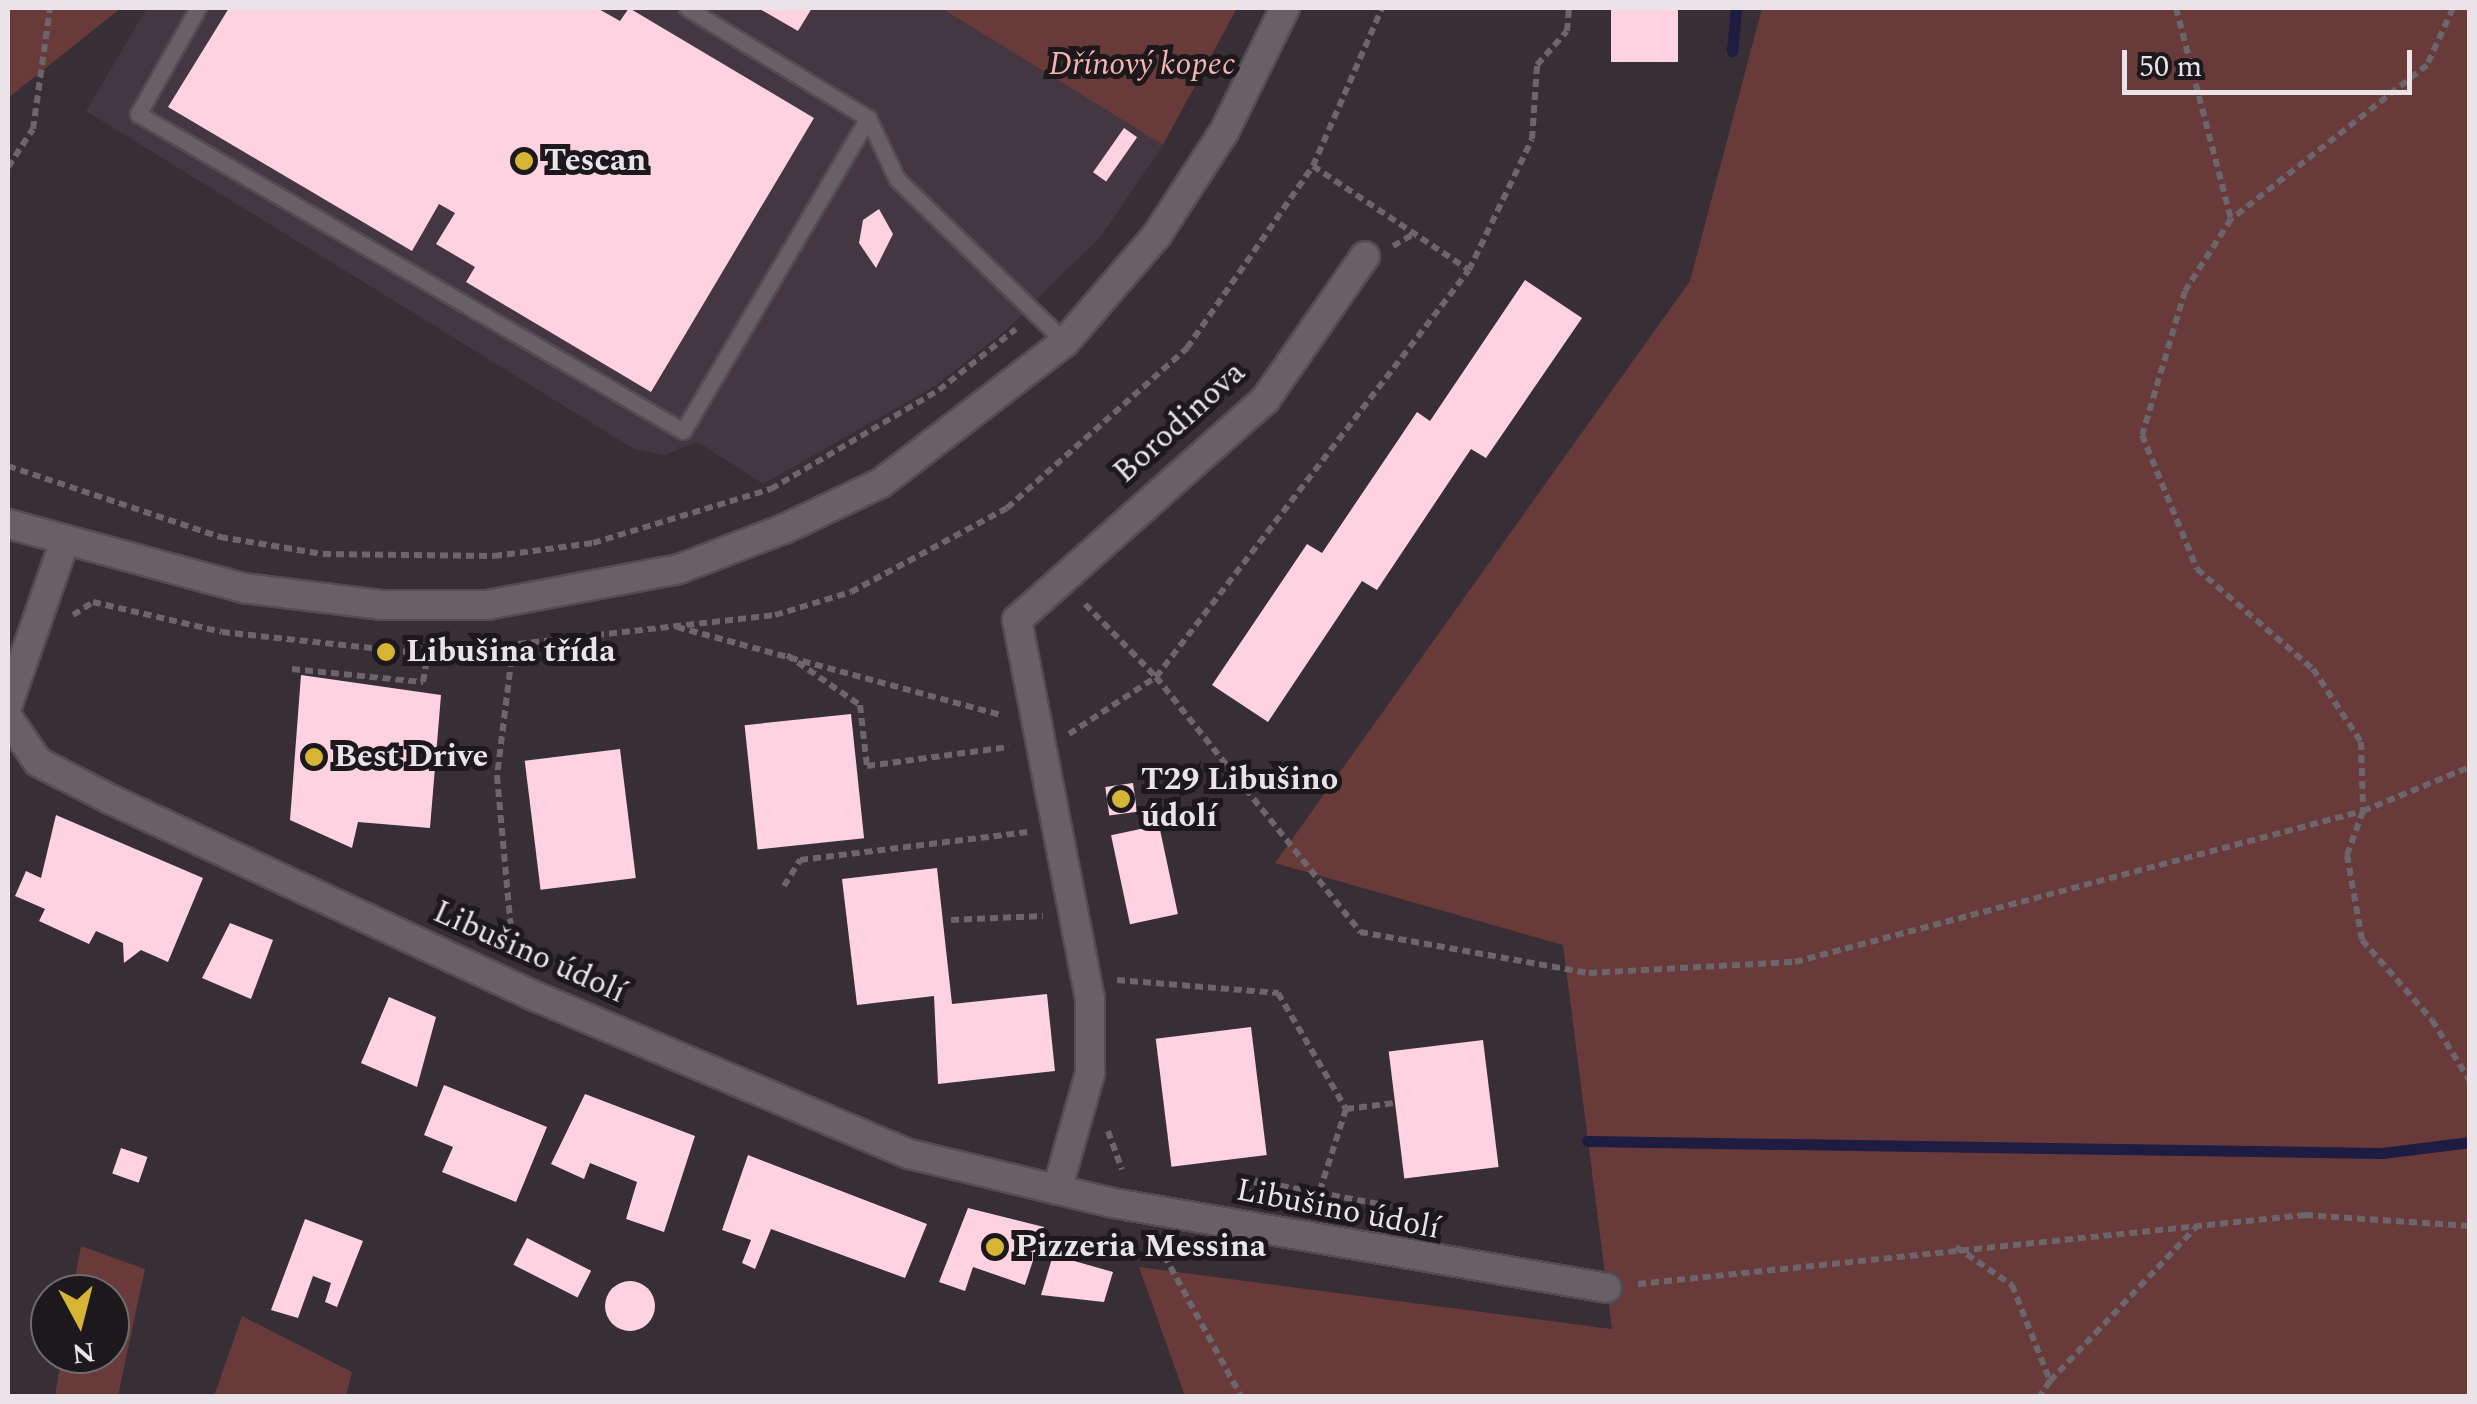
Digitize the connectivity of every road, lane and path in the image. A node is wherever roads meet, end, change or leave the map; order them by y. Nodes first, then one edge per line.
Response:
1 (50, 8) edge
2 (198, 8) edge
3 (686, 8) edge
4 (1285, 8) edge
5 (1382, 8) edge
6 (1569, 8) edge
7 (2176, 8) edge
8 (2452, 8) edge
9 (868, 118) junction
10 (1312, 166) junction
11 (8, 167) edge
12 (2231, 219) junction
13 (1366, 256) dead end
14 (1469, 270) junction
15 (1036, 312) junction
16 (1065, 342) junction
17 (8, 466) edge
18 (8, 524) edge
19 (64, 543) junction
20 (1066, 606) dead end
21 (670, 625) junction
22 (66, 632) dead end
23 (512, 646) junction
24 (782, 652) junction
25 (428, 654) junction
26 (292, 669) dead end
27 (1156, 677) junction
28 (8, 704) edge
29 (8, 718) edge
30 (1064, 719) dead end
31 (1016, 720) dead end
32 (1018, 732) dead end
33 (1068, 734) junction
34 (1071, 753) dead end
35 (2470, 767) edge
36 (2363, 811) junction
37 (1032, 814) dead end
38 (1035, 832) junction
39 (1038, 848) dead end
40 (784, 886) dead end
41 (1047, 899) dead end
42 (1050, 916) junction
43 (951, 920) dead end
44 (1052, 934) dead end
45 (494, 954) dead end
46 (512, 962) junction
47 (524, 967) dead end
48 (1111, 998) dead end
49 (2470, 1081) edge
50 (1395, 1102) dead end
51 (1346, 1109) junction
52 (1108, 1114) dead end
53 (1130, 1177) dead end
54 (1057, 1190) junction
55 (1319, 1193) junction
56 (1229, 1204) dead end
57 (2198, 1225) junction
58 (2470, 1226) edge
59 (1154, 1238) dead end
60 (1403, 1238) dead end
61 (1955, 1246) junction
62 (1607, 1288) joint
63 (2050, 1381) junction
64 (1242, 1396) edge
65 (2040, 1396) edge

1 - 11 path
2 - 9 lane
3 - 9 lane
4 - 16 street
5 - 10 path
6 - 14 path
7 - 12 path
8 - 12 path
9 - 15 lane
10 - 14 path
10 - 21 path
12 - 36 path
13 - 54 street, Borodinova
14 - 27 path
15 - 16 lane
15 - 17 path
16 - 19 street
18 - 19 street
19 - 28 street
20 - 27 path
21 - 23 path
21 - 24 path
22 - 25 path
23 - 25 path
23 - 46 path
24 - 31 path
24 - 32 path
25 - 26 path
27 - 33 path
27 - 36 path
29 - 54 street, Libušino údolí
30 - 33 path
33 - 34 path
35 - 36 path
36 - 49 path
37 - 38 path
38 - 39 path
38 - 40 path
41 - 42 path
42 - 43 path
42 - 44 path
45 - 46 path
46 - 47 path
48 - 51 path
50 - 51 path
51 - 55 path
52 - 53 path
54 - 62 street, Libušino údolí
55 - 56 path
55 - 60 path
57 - 58 path
57 - 61 path
57 - 63 path
59 - 64 path
61 - 62 path
61 - 63 path
63 - 65 path

